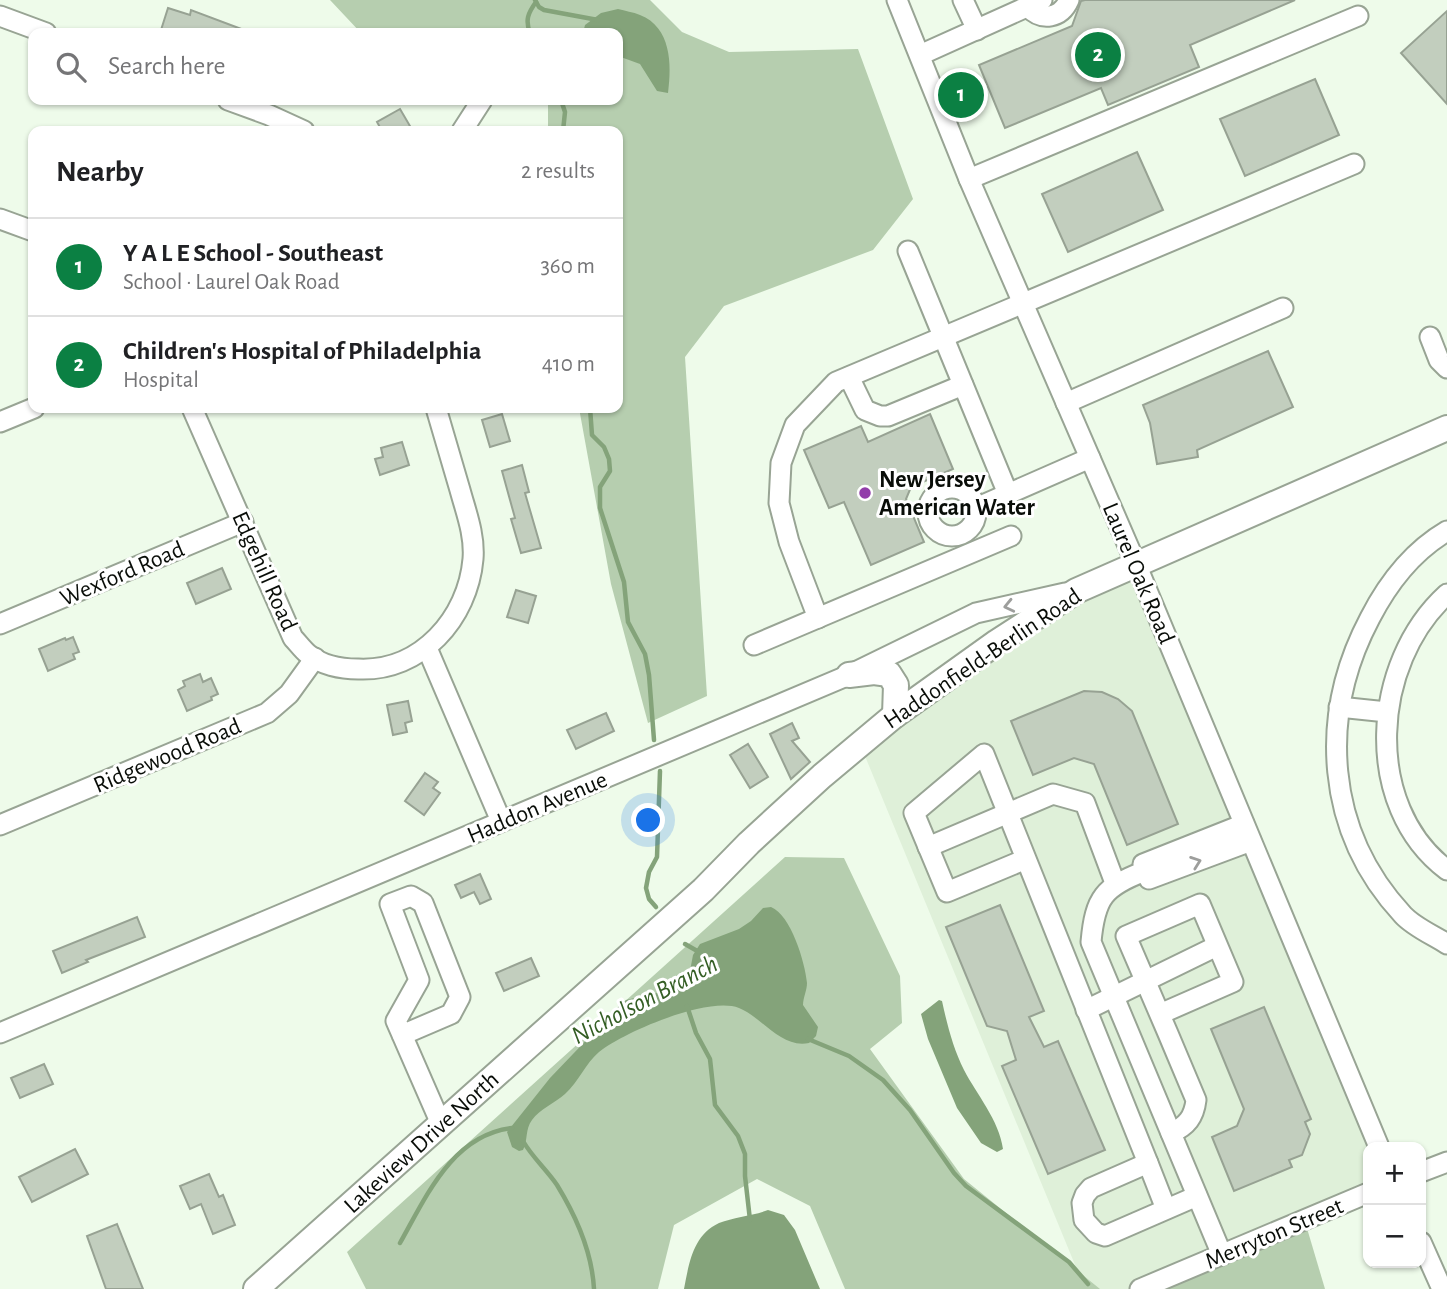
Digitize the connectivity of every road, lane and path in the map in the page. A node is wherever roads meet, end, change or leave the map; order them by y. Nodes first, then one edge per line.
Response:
1 (897, 0) edge
2 (1069, 0) edge
3 (967, 1) edge
4 (1035, 3) edge
5 (0, 16) edge
6 (1358, 16) dead end
7 (32, 28) edge
8 (977, 30) junction
9 (920, 55) junction
10 (242, 105) edge
11 (479, 105) edge
12 (293, 126) edge
13 (466, 126) edge
14 (1353, 164) dead end
15 (969, 179) junction
16 (0, 219) edge
17 (28, 229) edge
18 (908, 251) dead end
19 (1023, 303) junction
20 (1283, 308) dead end
21 (944, 337) junction
22 (1430, 337) dead end
23 (1447, 368) edge
24 (849, 377) junction
25 (964, 385) junction
26 (1066, 403) junction
27 (28, 410) edge
28 (194, 413) edge
29 (437, 413) edge
30 (0, 422) edge
31 (1447, 428) edge
32 (1090, 458) junction
33 (1008, 494) junction
34 (976, 508) junction
35 (243, 522) junction
36 (1447, 531) edge
37 (966, 533) junction
38 (1011, 536) dead end
39 (973, 552) junction
40 (1136, 564) junction
41 (1076, 591) junction
42 (1447, 594) edge
43 (818, 618) junction
44 (0, 624) edge
45 (754, 645) dead end
46 (427, 648) junction
47 (315, 658) junction
48 (849, 675) junction
49 (1339, 707) junction
50 (1387, 712) junction
51 (895, 715) junction
52 (1007, 813) junction
53 (501, 821) junction
54 (0, 825) edge
55 (1248, 833) junction
56 (928, 847) junction
57 (1026, 859) junction
58 (1447, 870) edge
59 (1115, 883) junction
60 (1447, 944) edge
61 (1217, 946) junction
62 (1146, 981) junction
63 (586, 995) joint
64 (1114, 996) junction
65 (1086, 1010) junction
66 (1160, 1014) junction
67 (0, 1033) edge
68 (402, 1035) junction
69 (441, 1124) junction
70 (1171, 1133) junction
71 (1377, 1142) edge
72 (1447, 1162) edge
73 (1148, 1163) junction
74 (1426, 1170) edge
75 (1363, 1195) edge
76 (1198, 1196) junction
77 (1166, 1209) junction
78 (1426, 1253) edge
79 (1222, 1255) junction
80 (256, 1289) edge
81 (1140, 1289) edge
82 (1442, 1289) edge

1 - 9 street, Laurel Oak Road
2 - 4 street
3 - 8 street
4 - 8 street
5 - 7 street
6 - 15 street
8 - 9 street
9 - 15 street, Laurel Oak Road
10 - 12 street
11 - 13 street
14 - 19 street
15 - 19 street, Laurel Oak Road
16 - 17 street
18 - 21 street
19 - 21 street
19 - 26 street, Laurel Oak Road
20 - 26 street
21 - 24 street
21 - 25 street
22 - 23 street
24 - 25 street
24 - 43 street
25 - 33 street
26 - 32 street, Laurel Oak Road
27 - 30 street
28 - 35 street, Edgehill Road
29 - 46 street
31 - 40 main road, Haddonfield-Berlin Road
32 - 33 street
32 - 40 street, Laurel Oak Road
33 - 34 street
34 - 37 street
34 - 37 street
35 - 44 street, Wexford Road
35 - 47 street, Edgehill Road
36 - 49 street
37 - 39 street
38 - 39 street
39 - 43 street
40 - 41 main road, Haddonfield-Berlin Road
40 - 55 street, Laurel Oak Road
41 -> 48 street, Haddon Avenue
41 - 51 main road, Haddonfield-Berlin Road
42 - 50 street
43 - 45 street
46 - 47 street, Edgehill Road
46 - 53 street
47 - 54 street, Ridgewood Road
48 - 51 main road
48 - 53 street, Haddon Avenue
49 - 50 street
49 - 60 street
50 - 58 street
51 - 63 main road, Haddonfield-Berlin Road
52 - 56 street
52 - 56 street
52 - 57 street
52 - 59 street
53 - 67 street, Haddon Avenue
55 - 59 street
55 - 71 street, Laurel Oak Road
56 - 57 street
57 - 65 street
59 - 64 street
61 - 62 street
61 - 62 street
61 - 66 street
62 - 64 street
62 - 66 street
63 - 69 main road, Lakeview Drive North
64 - 65 street
64 - 70 street
65 - 73 street
66 - 70 street
68 - 68 street
68 - 69 street
69 - 80 main road, Lakeview Drive North
70 - 76 street
72 - 74 street
73 - 77 street
73 - 77 street
75 - 79 street, Merryton Street
76 - 77 street
76 - 79 street
78 - 82 street
79 - 81 street, Merryton Street

